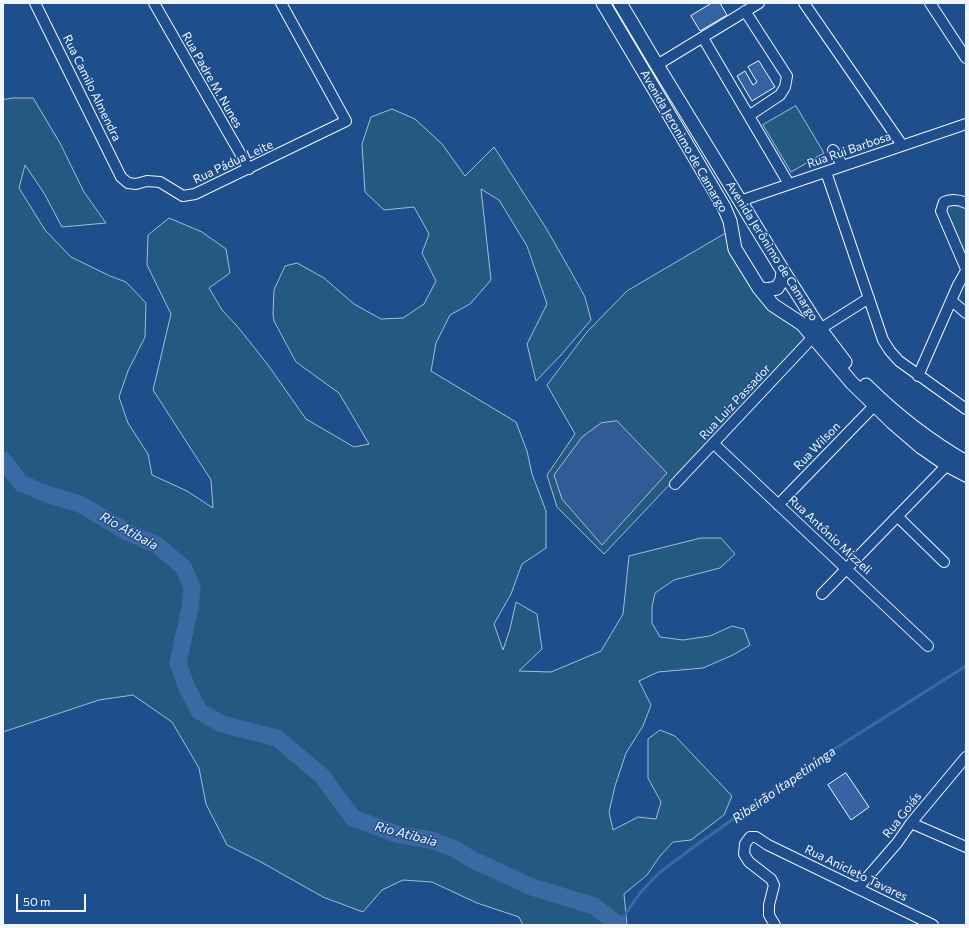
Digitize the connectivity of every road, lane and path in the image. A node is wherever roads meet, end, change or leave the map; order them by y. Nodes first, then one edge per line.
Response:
1 (35, 3) edge
2 (154, 3) edge
3 (281, 3) edge
4 (603, 3) edge
5 (620, 3) edge
6 (759, 3) edge
7 (804, 3) edge
8 (930, 3) edge
9 (745, 11) junction
10 (703, 38) junction
11 (966, 58) edge
12 (657, 65) junction
13 (750, 116) junction
14 (966, 124) edge
15 (902, 146) junction
16 (833, 150) dead end
17 (843, 166) junction
18 (249, 169) junction
19 (826, 172) junction
20 (128, 183) joint
21 (790, 184) junction
22 (740, 201) junction
23 (966, 203) edge
24 (756, 226) junction
25 (733, 234) junction
26 (966, 270) edge
27 (784, 272) junction
28 (759, 288) junction
29 (869, 298) junction
30 (952, 301) junction
31 (966, 313) edge
32 (816, 333) junction
33 (918, 376) junction
34 (874, 406) junction
35 (966, 409) edge
36 (714, 444) junction
37 (966, 462) edge
38 (946, 465) junction
39 (966, 475) edge
40 (676, 484) dead end
41 (778, 505) junction
42 (898, 517) junction
43 (944, 562) dead end
44 (846, 569) junction
45 (822, 594) dead end
46 (928, 646) dead end
47 (966, 757) edge
48 (911, 823) junction
49 (966, 847) edge
50 (858, 888) junction
51 (775, 925) edge
52 (933, 925) edge

1 - 20 street, Rua Camilo Almendra
2 - 18 street, Rua Padre M. Nunes
3 - 18 street, Rua Pádua Leite
4 - 25 main road, Avenida Jeronimo de Camargo
5 - 12 main road, Avenida Jerônimo de Camargo
6 - 9 street
7 - 15 street
8 - 11 street
9 - 10 street
9 - 13 street
10 - 12 street
10 - 13 street
12 - 22 main road, Avenida Jerônimo de Camargo
13 - 21 street
14 - 15 street, Rua Rui Barbosa
15 - 17 street, Rua Rui Barbosa
16 - 17 street
17 - 19 street, Rua Rui Barbosa
18 - 20 street, Rua Pádua Leite
19 - 21 street, Rua Rui Barbosa
19 - 29 street
21 - 22 street, Rua Rui Barbosa
22 - 24 main road, Avenida Jerônimo de Camargo
23 - 26 street
24 - 25 main road
24 - 27 main road, Avenida Jerônimo de Camargo
25 - 28 main road, Avenida Jeronimo de Camargo
26 - 30 street
27 - 28 main road
27 - 32 main road, Avenida Jerônimo de Camargo
28 - 32 main road, Avenida Jeronimo de Camargo
29 - 32 street, Rua Luiz Passador
29 - 33 street
30 - 31 street
30 - 33 street
32 - 34 main road, Avenida Jeronimo de Camargo
32 - 36 street, Rua Luiz Passador
32 - 37 main road, Avenida Jerônimo de Camargo
33 - 35 street
34 - 38 main road, Avenida Jeronimo de Camargo
34 - 41 street, Rua Wilson
36 - 40 street, Rua Luiz Passador
36 - 41 street, Rua Antônio Mizzeli
38 - 39 main road, Avenida Jeronimo de Camargo
38 - 42 street
41 - 44 street, Rua Antônio Mizzeli
42 - 43 street
42 - 44 street
44 - 45 street
44 - 46 street, Rua Antônio Mizzeli
47 - 48 street, Rua Goiás
48 - 49 street
48 - 50 street, Rua Goiás
50 - 51 street, Rua Anicleto Tavares
50 - 52 street, Rua Anicleto Tavares

